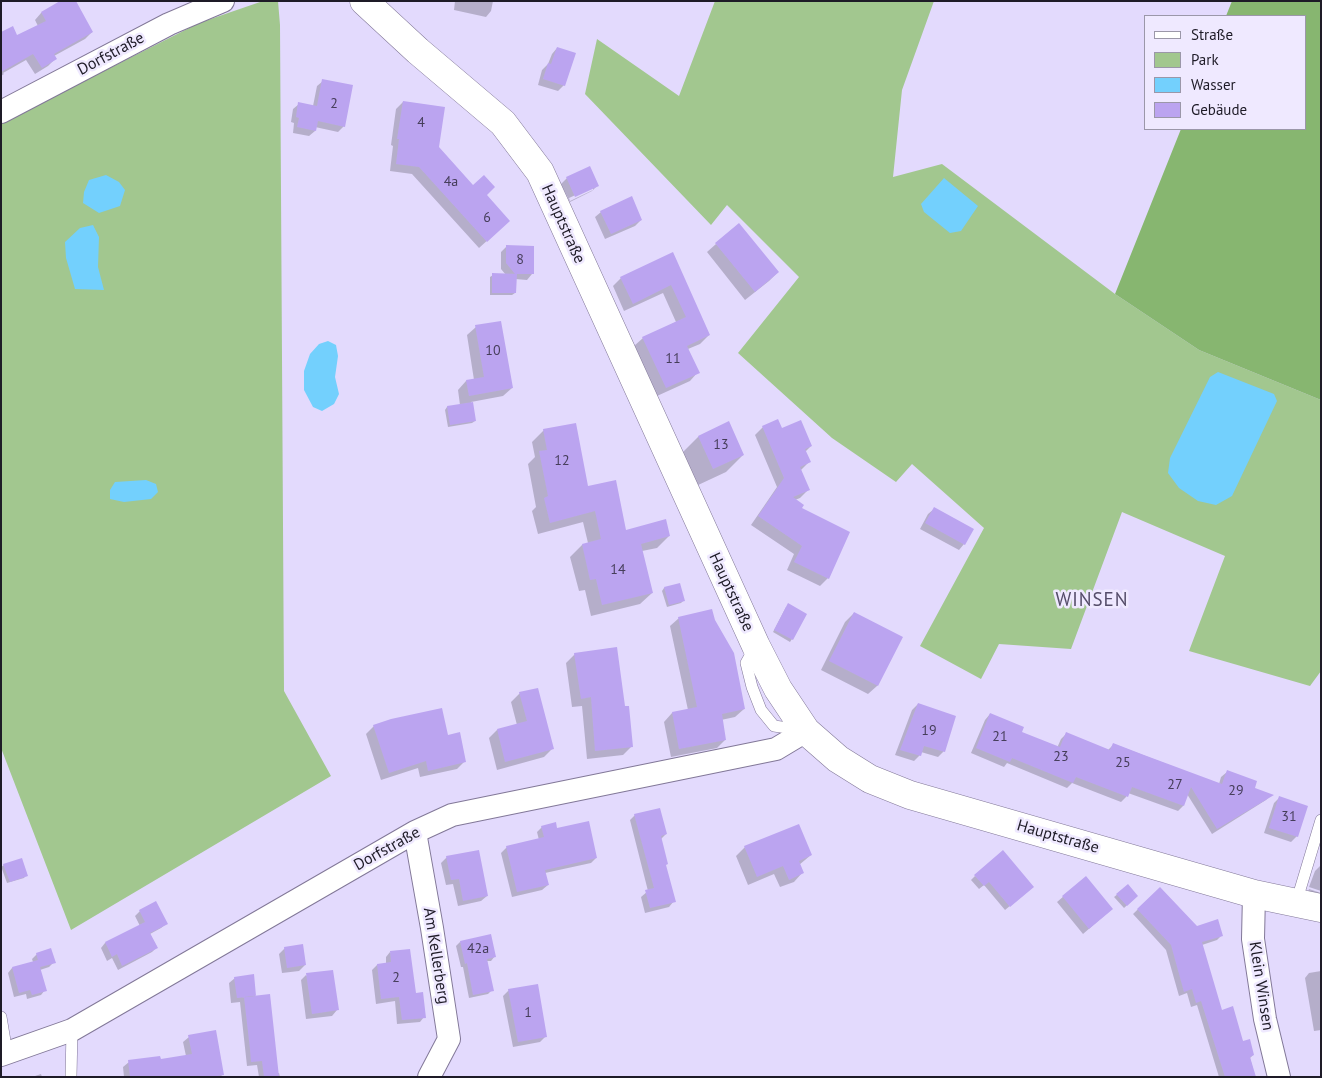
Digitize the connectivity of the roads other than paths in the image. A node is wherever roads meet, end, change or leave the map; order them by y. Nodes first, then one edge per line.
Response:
1 (223, 1) edge
2 (364, 1) edge
3 (1, 112) edge
4 (806, 731) junction
5 (1321, 820) edge
6 (415, 832) junction
7 (1254, 894) junction
8 (1308, 905) edge
9 (1, 1017) edge
10 (72, 1030) junction
11 (4, 1054) edge
12 (71, 1077) edge
13 (429, 1077) edge
14 (1279, 1077) edge

1 - 3 street, Dorfstraße
2 - 4 street, Hauptstraße
4 - 6 street, Dorfstraße
4 - 7 street, Hauptstraße
5 - 8 lane
6 - 10 street, Dorfstraße
6 - 13 street, Am Kellerberg
7 - 8 street, Hauptstraße
7 - 14 street, Klein Winsen
9 - 11 lane
10 - 11 street, Dorfstraße
10 - 12 lane

